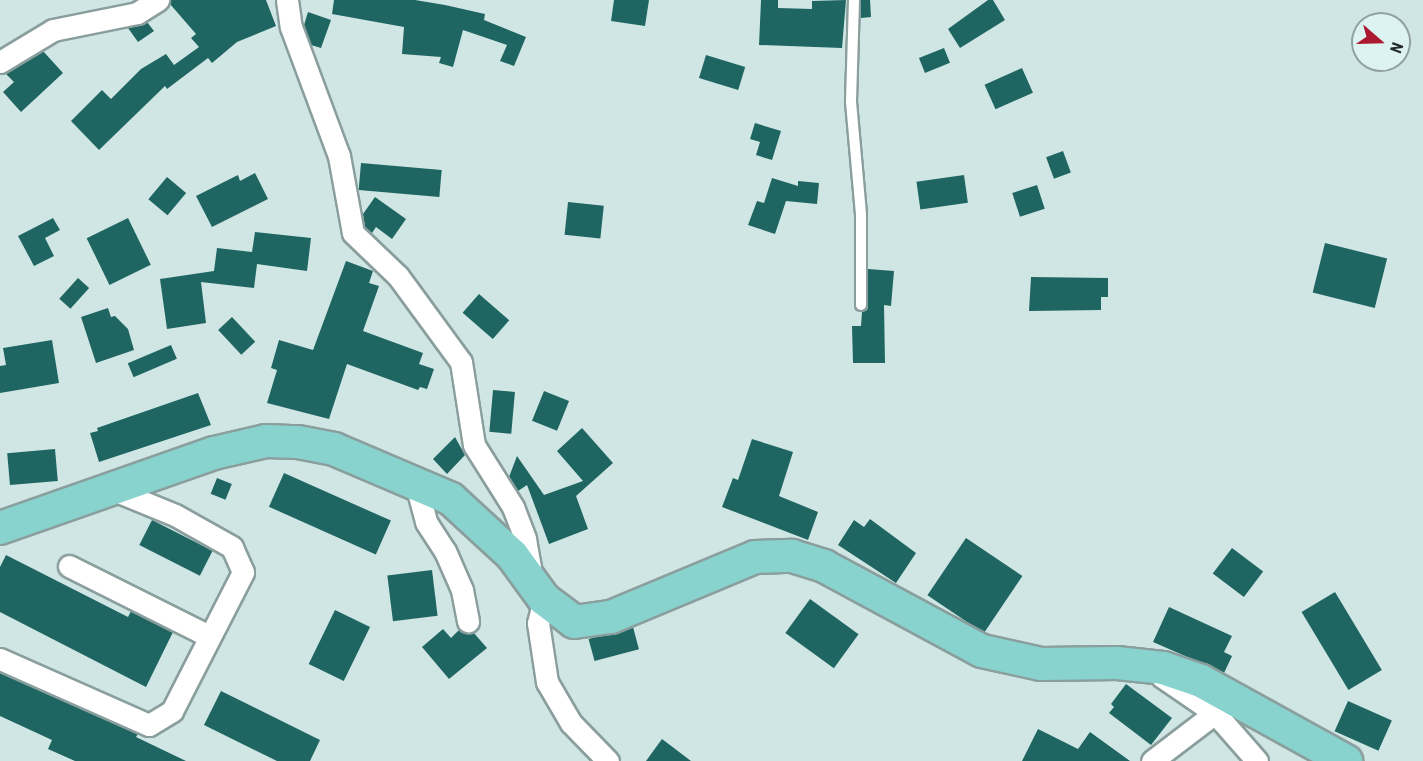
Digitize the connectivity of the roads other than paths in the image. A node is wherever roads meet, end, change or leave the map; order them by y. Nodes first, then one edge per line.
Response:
1 (158, 0) edge
2 (286, 0) edge
3 (854, 0) edge
4 (0, 62) edge
5 (861, 305) dead end
6 (416, 484) junction
7 (114, 490) junction
8 (0, 528) edge
9 (69, 566) dead end
10 (538, 590) junction
11 (468, 621) dead end
12 (209, 636) junction
13 (0, 660) edge
14 (1146, 666) junction
15 (1215, 713) junction
16 (608, 761) edge
17 (1152, 761) edge
18 (1257, 761) edge
19 (1346, 761) edge

1 - 4 street
2 - 10 street
3 - 5 lane
6 - 7 main road
6 - 10 main road
6 - 11 street
7 - 8 main road
7 - 12 street
9 - 12 street
10 - 14 main road
10 - 16 street
12 - 13 street
14 - 15 street
14 - 19 main road
15 - 17 street
15 - 18 street

